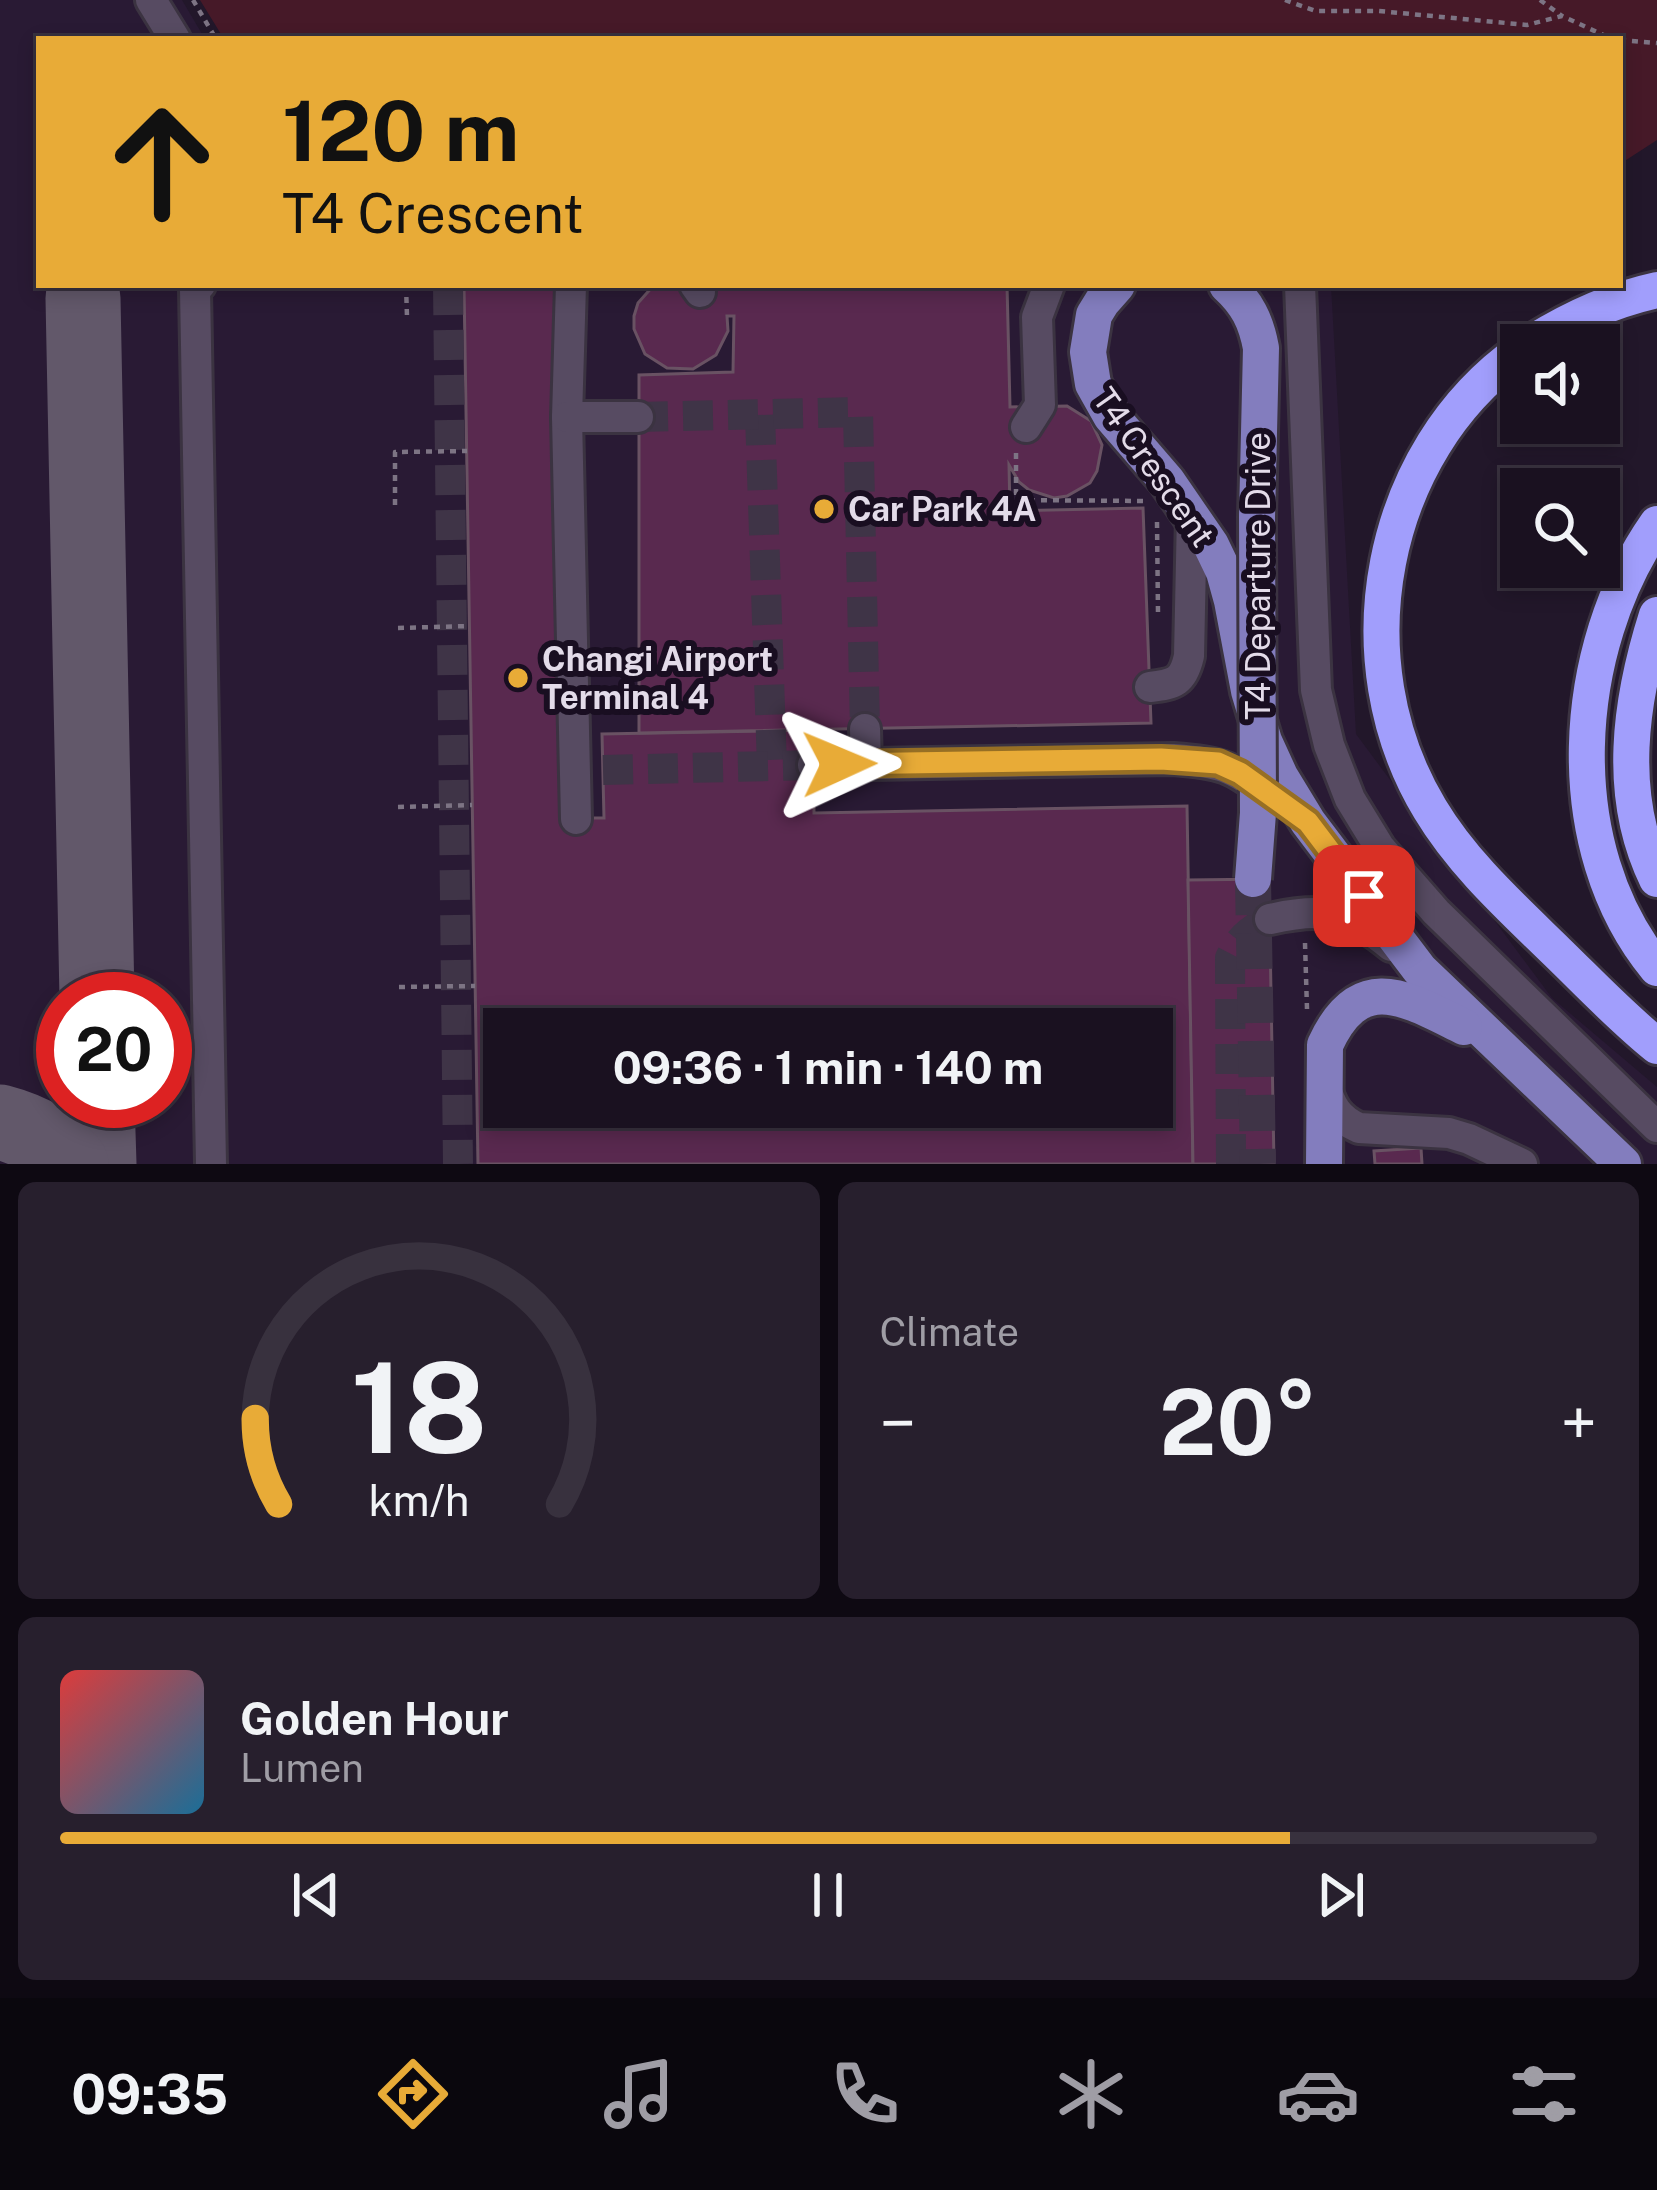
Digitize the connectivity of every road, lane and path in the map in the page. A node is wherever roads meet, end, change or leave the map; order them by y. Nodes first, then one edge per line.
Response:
1 (152, 0) edge
2 (194, 0) edge
3 (1285, 0) edge
4 (1540, 0) edge
5 (1562, 16) junction
6 (173, 36) edge
7 (215, 36) edge
8 (1607, 36) edge
9 (1623, 41) edge
10 (1657, 43) edge
11 (197, 288) edge
12 (406, 288) edge
13 (571, 288) edge
14 (1048, 288) edge
15 (1114, 288) edge
16 (1230, 288) edge
17 (1300, 288) edge
18 (1657, 290) edge
19 (407, 317) dead end
20 (1564, 324) edge
21 (1500, 368) edge
22 (567, 417) junction
23 (638, 417) tunnel mouth
24 (1026, 427) dead end
25 (467, 451) dead end
26 (395, 505) dead end
27 (1192, 514) junction
28 (1657, 524) edge
29 (1657, 614) edge
30 (470, 626) dead end
31 (398, 628) dead end
32 (1150, 687) dead end
33 (865, 729) tunnel mouth
34 (866, 764) junction
35 (813, 765) tunnel mouth
36 (472, 805) dead end
37 (398, 807) dead end
38 (576, 818) dead end
39 (1308, 822) junction
40 (1253, 879) tunnel mouth
41 (1657, 879) edge
42 (1270, 920) tunnel mouth
43 (1657, 968) edge
44 (1420, 970) junction
45 (475, 986) dead end
46 (399, 987) dead end
47 (1495, 1041) junction
48 (1657, 1046) edge
49 (1323, 1077) junction
50 (1657, 1127) edge
51 (211, 1164) edge
52 (1324, 1164) edge
53 (1522, 1164) edge
54 (1623, 1164) edge

1 - 6 lane
2 - 7 path
3 - 5 path
4 - 5 path
5 - 8 path
9 - 10 path
11 - 51 lane
12 - 19 path
13 - 22 lane
14 - 24 lane
15 - 27 main road, T4 Crescent
16 - 40 main road, T4 Departure Drive, bridge
17 - 50 lane
18 - 20 highway
21 - 48 highway
22 - 23 lane
22 - 38 lane
25 - 26 path, bridge
27 - 32 lane
27 - 39 main road, T4 Crescent
28 - 43 highway
29 - 41 highway
30 - 31 path, bridge
33 - 34 lane
34 - 35 lane
34 - 39 lane
36 - 37 path, bridge
39 - 44 main road, T4 Crescent
42 - 44 lane
44 - 47 main road, T4 Crescent
45 - 46 path, bridge
47 - 49 main road
47 - 54 main road, T4 Crescent
49 - 52 main road
49 - 53 lane

